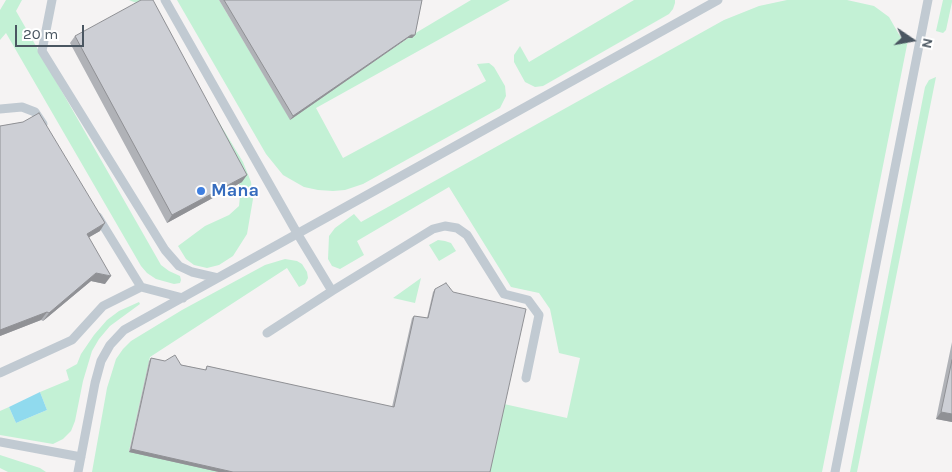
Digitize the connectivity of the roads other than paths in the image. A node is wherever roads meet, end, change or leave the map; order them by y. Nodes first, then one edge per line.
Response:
1 (52, 0) edge
2 (165, 0) edge
3 (714, 1) edge
4 (925, 1) edge
5 (0, 110) edge
6 (45, 129) edge
7 (96, 212) edge
8 (297, 233) junction
9 (218, 278) junction
10 (141, 287) junction
11 (332, 291) junction
12 (183, 298) junction
13 (267, 333) dead end
14 (0, 373) edge
15 (526, 378) dead end
16 (0, 442) edge
17 (81, 457) junction
18 (78, 472) edge
19 (835, 472) edge

1 - 9 lane
2 - 8 lane
3 - 8 lane
4 - 19 lane
5 - 6 lane
7 - 10 lane
8 - 9 lane
8 - 11 lane
9 - 12 lane
10 - 12 lane
10 - 14 lane
11 - 13 lane
11 - 15 lane
12 - 17 lane
16 - 17 lane
17 - 18 lane

